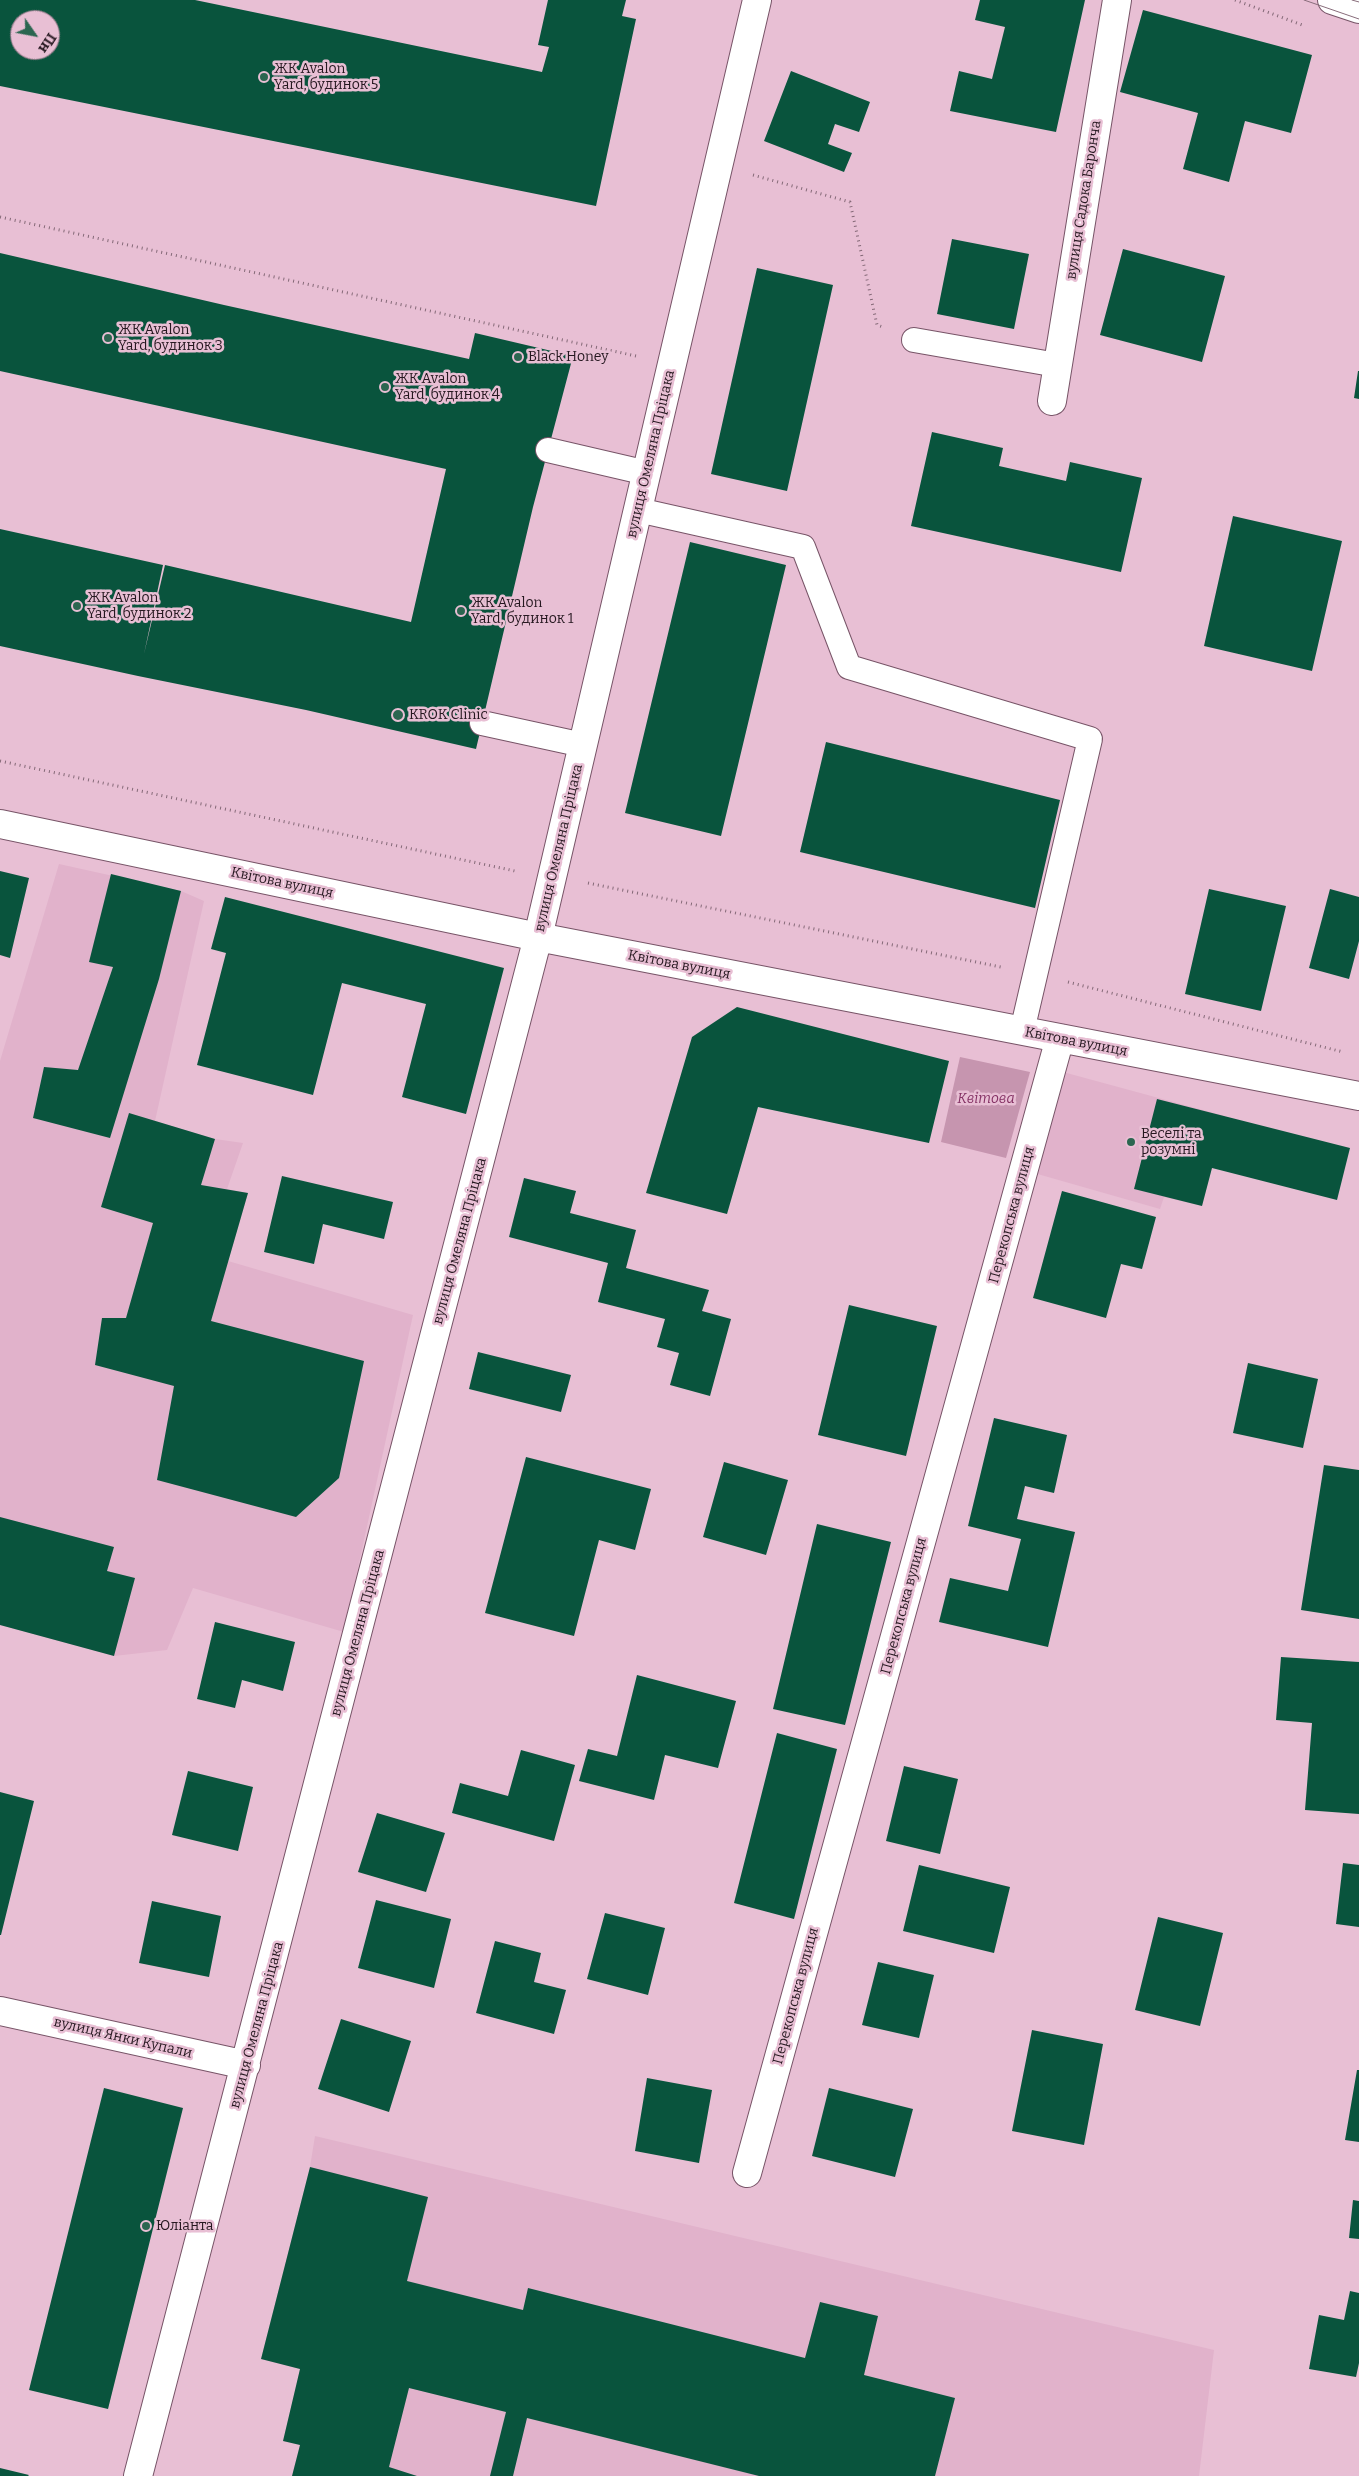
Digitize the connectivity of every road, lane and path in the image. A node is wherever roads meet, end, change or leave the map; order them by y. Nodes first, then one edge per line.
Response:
1 (757, 0) edge
2 (1117, 0) edge
3 (1235, 0) edge
4 (1332, 0) edge
5 (1359, 8) edge
6 (1306, 26) dead end
7 (718, 165) junction
8 (0, 217) edge
9 (914, 340) joint
10 (646, 358) dead end
11 (1057, 365) junction
12 (1052, 401) dead end
13 (548, 450) dead end
14 (648, 469) junction
15 (638, 510) junction
16 (482, 723) dead end
17 (583, 745) junction
18 (0, 761) edge
19 (0, 824) edge
20 (524, 873) dead end
21 (588, 884) dead end
22 (538, 938) junction
23 (1035, 974) junction
24 (1022, 1031) junction
25 (1060, 1038) junction
26 (1350, 1054) dead end
27 (1359, 1096) edge
28 (0, 2011) edge
29 (246, 2066) junction
30 (747, 2173) dead end
31 (138, 2476) edge

1 - 7 street, вулиця Омеляна Пріцака
2 - 11 street, вулиця Садока Баронча
3 - 6 path
4 - 5 street
7 - 9 path
7 - 14 street, вулиця Омеляна Пріцака
8 - 10 path
9 - 11 lane
11 - 12 street, вулиця Садока Баронча
13 - 14 lane
14 - 15 street, вулиця Омеляна Пріцака
15 - 17 street, вулиця Омеляна Пріцака
15 - 23 lane
16 - 17 lane
17 - 22 street, вулиця Омеляна Пріцака
18 - 20 path
19 - 22 street, Квітова вулиця
21 - 23 path
22 - 24 street, Квітова вулиця
22 - 29 street, вулиця Омеляна Пріцака
23 - 24 lane
23 - 26 path
24 - 25 street, Квітова вулиця
25 - 27 street, Квітова вулиця
25 - 30 street, Перекопська вулиця
28 - 29 street, вулиця Янки Купали
29 - 31 street, вулиця Омеляна Пріцака

